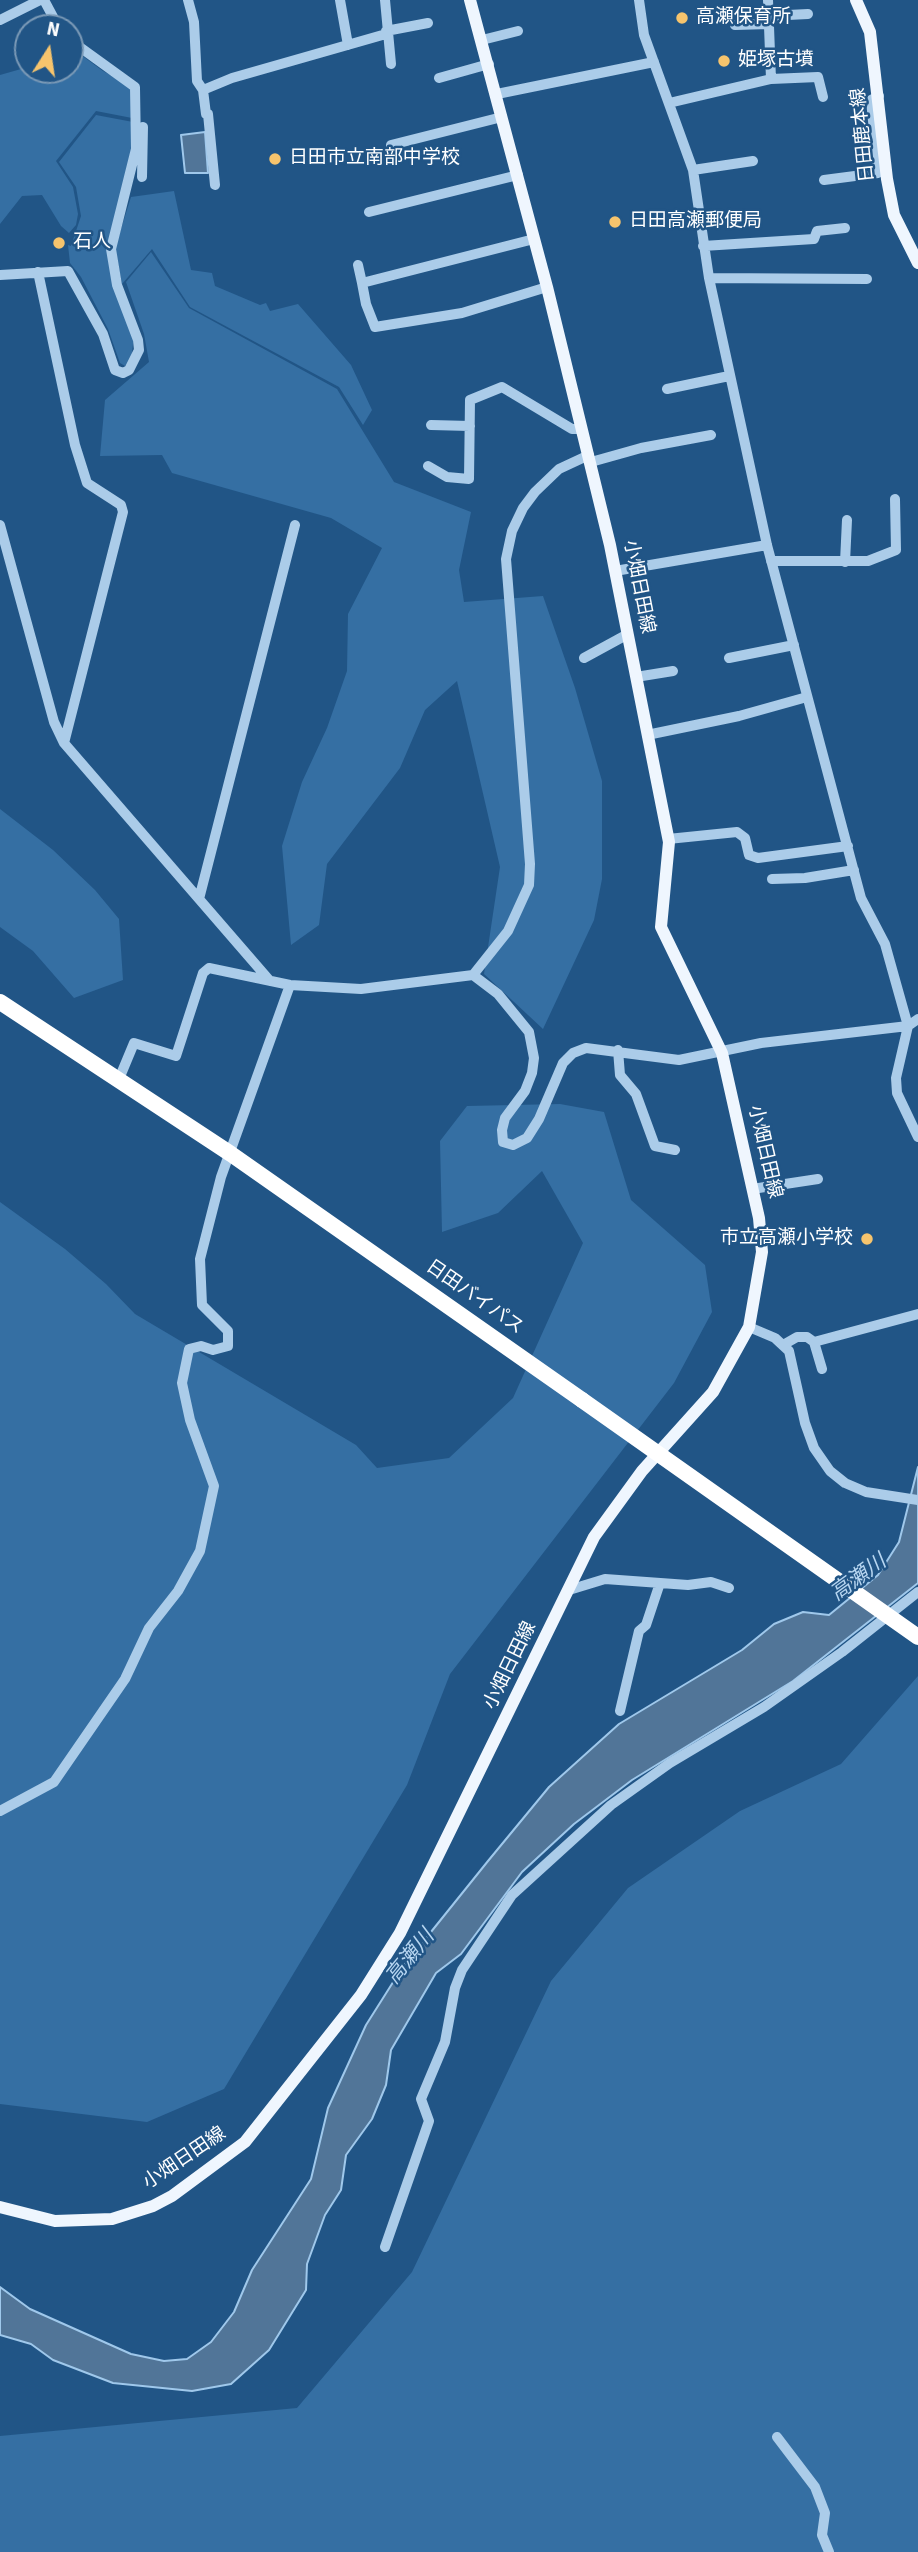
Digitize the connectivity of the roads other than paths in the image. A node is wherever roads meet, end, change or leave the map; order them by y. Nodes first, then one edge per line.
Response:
1 (42, 0) edge
2 (188, 0) edge
3 (340, 0) edge
4 (385, 0) edge
5 (470, 0) edge
6 (639, 0) edge
7 (768, 0) edge
8 (856, 0) edge
9 (19, 5) edge
10 (808, 14) dead end
11 (0, 20) edge
12 (769, 20) junction
13 (428, 23) dead end
14 (735, 25) dead end
15 (517, 32) dead end
16 (386, 33) junction
17 (482, 40) junction
18 (348, 45) junction
19 (84, 50) edge
20 (654, 61) junction
21 (391, 64) dead end
22 (489, 64) junction
23 (439, 78) dead end
24 (771, 79) junction
25 (203, 90) junction
26 (497, 94) junction
27 (879, 96) junction
28 (823, 97) dead end
29 (669, 103) junction
30 (138, 108) junction
31 (502, 117) junction
32 (391, 145) dead end
33 (753, 161) dead end
34 (693, 170) junction
35 (518, 175) junction
36 (142, 177) dead end
37 (824, 180) dead end
38 (215, 185) dead end
39 (369, 212) dead end
40 (845, 229) dead end
41 (534, 239) junction
42 (703, 246) junction
43 (918, 263) edge
44 (358, 265) dead end
45 (38, 272) junction
46 (0, 275) edge
47 (709, 278) junction
48 (867, 279) dead end
49 (362, 283) junction
50 (547, 287) junction
51 (729, 376) junction
52 (667, 389) dead end
53 (431, 425) dead end
54 (470, 426) junction
55 (582, 429) junction
56 (711, 435) dead end
57 (590, 458) junction
58 (428, 466) dead end
59 (895, 499) dead end
60 (847, 520) dead end
61 (0, 525) edge
62 (295, 525) dead end
63 (767, 545) junction
64 (771, 561) junction
65 (845, 562) junction
66 (615, 571) junction
67 (628, 634) junction
68 (794, 645) junction
69 (584, 658) dead end
70 (729, 658) dead end
71 (673, 671) dead end
72 (636, 677) junction
73 (807, 697) junction
74 (647, 735) junction
75 (64, 743) junction
76 (668, 839) junction
77 (848, 846) junction
78 (854, 870) junction
79 (772, 879) dead end
80 (199, 899) junction
81 (473, 975) junction
82 (270, 981) junction
83 (290, 985) junction
84 (0, 1002) edge
85 (918, 1019) edge
86 (908, 1026) junction
87 (618, 1050) junction
88 (722, 1052) junction
89 (119, 1079) junction
90 (918, 1137) edge
91 (675, 1150) dead end
92 (231, 1154) junction
93 (818, 1179) dead end
94 (752, 1189) junction
95 (918, 1314) edge
96 (749, 1327) junction
97 (814, 1342) junction
98 (783, 1345) junction
99 (822, 1369) dead end
100 (918, 1500) edge
101 (660, 1583) junction
102 (729, 1588) dead end
103 (569, 1590) junction
104 (918, 1592) edge
105 (918, 1637) edge
106 (620, 1711) dead end
107 (0, 1811) edge
108 (0, 2207) edge
109 (385, 2247) dead end
110 (777, 2437) dead end
111 (829, 2552) edge

1 - 9 street
2 - 25 street
3 - 18 street
4 - 16 street
5 - 17 main road, 小畑日田線
6 - 20 street
7 - 12 street
8 - 27 main road, 日田鹿本線
9 - 11 street
10 - 12 street
12 - 14 street
12 - 24 street
13 - 16 street
15 - 17 street
16 - 18 street
16 - 21 street
17 - 22 main road, 小畑日田線
18 - 25 street
19 - 30 street
20 - 26 street
20 - 29 street
22 - 23 street
22 - 26 main road, 小畑日田線
24 - 28 street
24 - 29 street
25 - 38 street
26 - 31 main road, 小畑日田線
27 - 37 street
27 - 43 main road, 日田鹿本線
29 - 34 street
30 - 36 street
30 - 45 street
31 - 32 street
31 - 35 main road, 小畑日田線
33 - 34 street
34 - 42 street
35 - 39 street
35 - 41 main road, 小畑日田線
40 - 42 street
41 - 49 street
41 - 50 main road, 小畑日田線
42 - 47 street
44 - 49 street
45 - 46 street
45 - 75 street
47 - 48 street
47 - 51 street
49 - 50 street
50 - 55 main road, 小畑日田線
51 - 52 street
51 - 63 street
53 - 54 street
54 - 55 street
54 - 58 street
55 - 57 main road, 小畑日田線
56 - 57 street
57 - 66 main road, 小畑日田線
57 - 81 street
59 - 65 street
60 - 65 street
61 - 75 street
62 - 80 street
63 - 64 street
63 - 66 street
64 - 65 street
64 - 68 street
66 - 67 main road, 小畑日田線
67 - 69 street
67 - 72 main road, 小畑日田線
68 - 70 street
68 - 73 street
71 - 72 street
72 - 74 main road, 小畑日田線
73 - 74 street
73 - 77 street
74 - 76 main road, 小畑日田線
75 - 80 street
76 - 77 street
76 - 88 main road, 小畑日田線
77 - 78 street
78 - 79 street
78 - 86 street
80 - 82 street
81 - 83 street
81 - 87 street
82 - 83 street
82 - 89 street
83 - 92 street
84 - 89 highway, 日田バイパス
85 - 86 street
86 - 88 street
86 - 90 street
87 - 88 street
87 - 91 street
88 - 94 main road, 小畑日田線
89 - 92 highway, 日田バイパス
92 - 105 highway, 日田バイパス, bridge
92 - 107 street
93 - 94 street
94 - 96 main road, 小畑日田線
95 - 97 street
96 - 98 street
96 - 103 main road, 小畑日田線
97 - 98 street
97 - 99 street
98 - 100 street
101 - 102 street
101 - 103 street
101 - 106 street
103 - 108 main road, 小畑日田線
104 - 109 street
110 - 111 street

